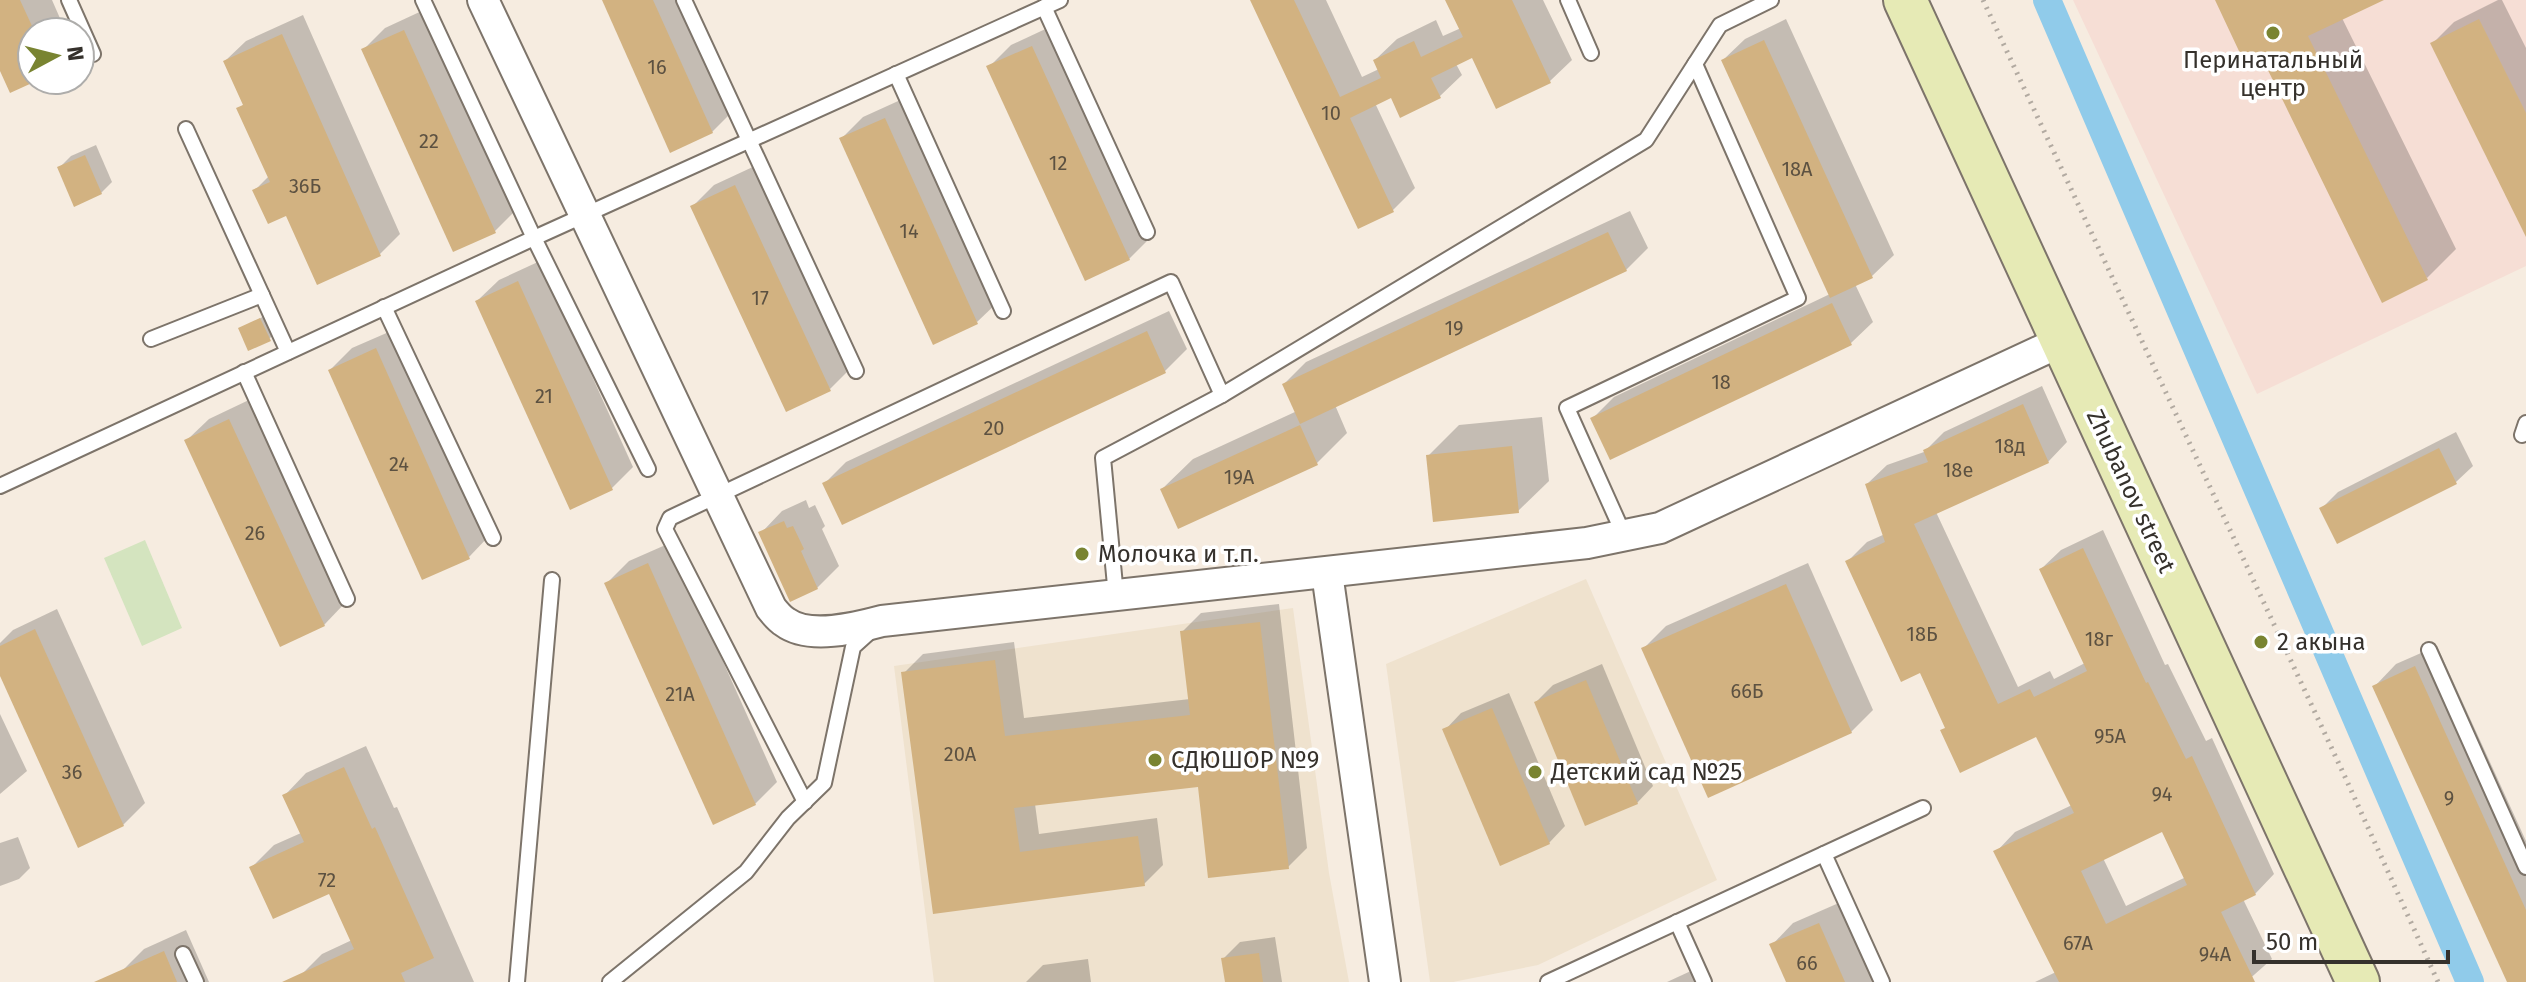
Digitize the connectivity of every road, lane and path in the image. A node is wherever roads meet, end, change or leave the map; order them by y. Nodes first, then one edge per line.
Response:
1 (423, 0) edge
2 (483, 0) edge
3 (684, 0) edge
4 (1060, 0) edge
5 (1568, 0) edge
6 (1771, 0) edge
7 (1905, 0) edge
8 (1983, 0) edge
9 (1044, 7) junction
10 (1591, 53) dead end
11 (1695, 64) junction
12 (896, 74) junction
13 (186, 129) dead end
14 (751, 140) junction
15 (587, 215) junction
16 (1147, 232) dead end
17 (534, 238) junction
18 (262, 295) junction
19 (384, 307) junction
20 (1003, 311) dead end
21 (151, 339) dead end
22 (2062, 341) junction
23 (288, 352) junction
24 (856, 371) dead end
25 (244, 372) junction
26 (1222, 395) junction
27 (648, 469) dead end
28 (0, 486) edge
29 (717, 494) junction
30 (1624, 535) junction
31 (493, 538) dead end
32 (1327, 573) junction
33 (552, 580) dead end
34 (1116, 596) junction
35 (347, 599) dead end
36 (882, 621) junction
37 (2429, 650) dead end
38 (805, 802) junction
39 (1923, 808) dead end
40 (1824, 854) junction
41 (2526, 867) edge
42 (1677, 922) junction
43 (183, 954) dead end
44 (196, 982) edge
45 (517, 982) edge
46 (610, 982) edge
47 (1385, 982) edge
48 (1548, 982) edge
49 (1704, 982) edge
50 (1882, 982) edge
51 (2358, 982) edge
52 (2438, 982) edge

1 - 17 lane
2 - 15 street
3 - 14 lane
4 - 9 lane
5 - 10 lane
6 - 11 lane
7 - 22 main road, Zhubanov street
8 - 52 path
9 - 12 lane
9 - 16 lane
11 - 26 lane
11 - 30 lane
12 - 14 lane
12 - 20 lane
13 - 18 lane
14 - 15 lane
14 - 24 lane
15 - 17 lane
15 - 29 street
17 - 19 lane
17 - 27 lane
18 - 21 lane
18 - 23 lane
19 - 23 lane
19 - 31 lane
22 - 30 street
22 - 51 main road, Zhubanov street
23 - 25 lane
25 - 28 lane
25 - 35 lane
26 - 29 lane
26 - 34 lane
29 - 36 street
29 - 38 lane
30 - 32 street
32 - 34 street
32 - 47 street
33 - 45 lane
34 - 36 street
36 - 38 lane
37 - 41 lane
38 - 46 lane
39 - 40 lane
40 - 42 lane
40 - 50 lane
42 - 48 lane
42 - 49 lane
43 - 44 lane

